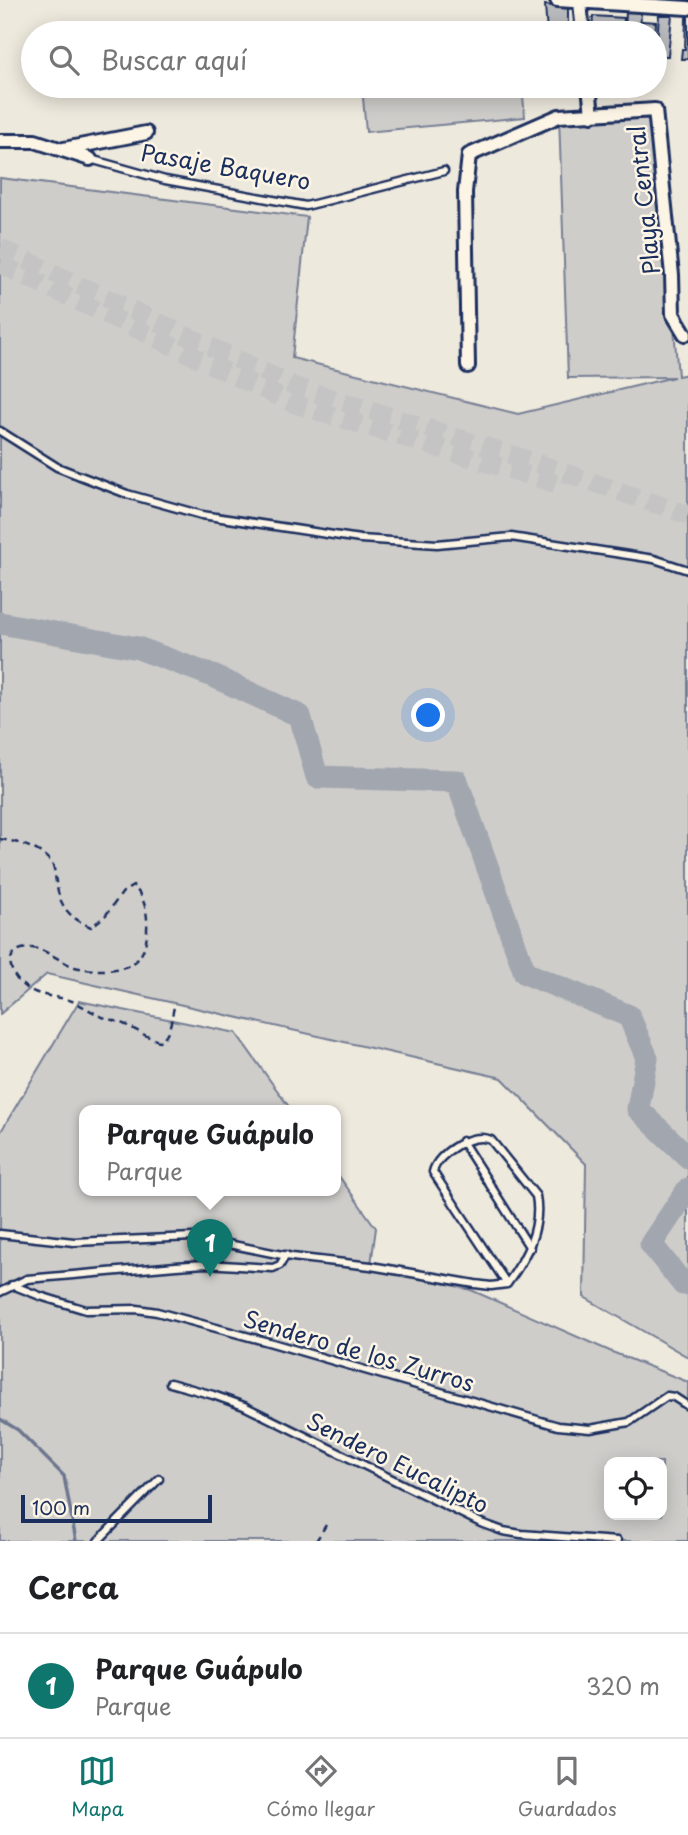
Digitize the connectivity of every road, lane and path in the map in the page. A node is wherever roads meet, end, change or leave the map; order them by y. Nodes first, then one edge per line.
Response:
1 (557, 0) edge
2 (580, 2) junction
3 (688, 8) edge
4 (582, 21) edge
5 (590, 98) edge
6 (592, 115) junction
7 (146, 133) dead end
8 (0, 141) edge
9 (60, 149) junction
10 (90, 159) joint
11 (444, 171) dead end
12 (685, 334) dead end
13 (468, 366) dead end
14 (0, 431) edge
15 (688, 570) edge
16 (0, 839) edge
17 (174, 1007) dead end
18 (462, 1141) junction
19 (0, 1234) edge
20 (530, 1248) junction
21 (286, 1255) junction
22 (508, 1284) junction
23 (12, 1285) junction
24 (0, 1292) edge
25 (170, 1384) dead end
26 (688, 1406) edge
27 (159, 1479) dead end
28 (326, 1525) dead end
29 (98, 1541) edge
30 (316, 1541) edge
31 (617, 1541) edge

1 - 2 street
2 - 3 street
2 - 4 street
5 - 6 street, Playa Central
6 - 12 street, Playa Central
6 - 13 street
7 - 9 street
8 - 9 street, Pasaje Baquero
9 - 10 street, Pasaje Baquero
10 - 11 lane, Pasaje Baquero
14 - 15 lane
16 - 17 path
18 - 20 lane
18 - 20 lane
18 - 22 lane
19 - 21 lane
20 - 22 lane
21 - 22 lane
21 - 23 lane
23 - 24 lane
23 - 26 lane, Sendero de los Zurros
25 - 31 lane, Sendero Eucalipto
27 - 29 lane
28 - 30 path

